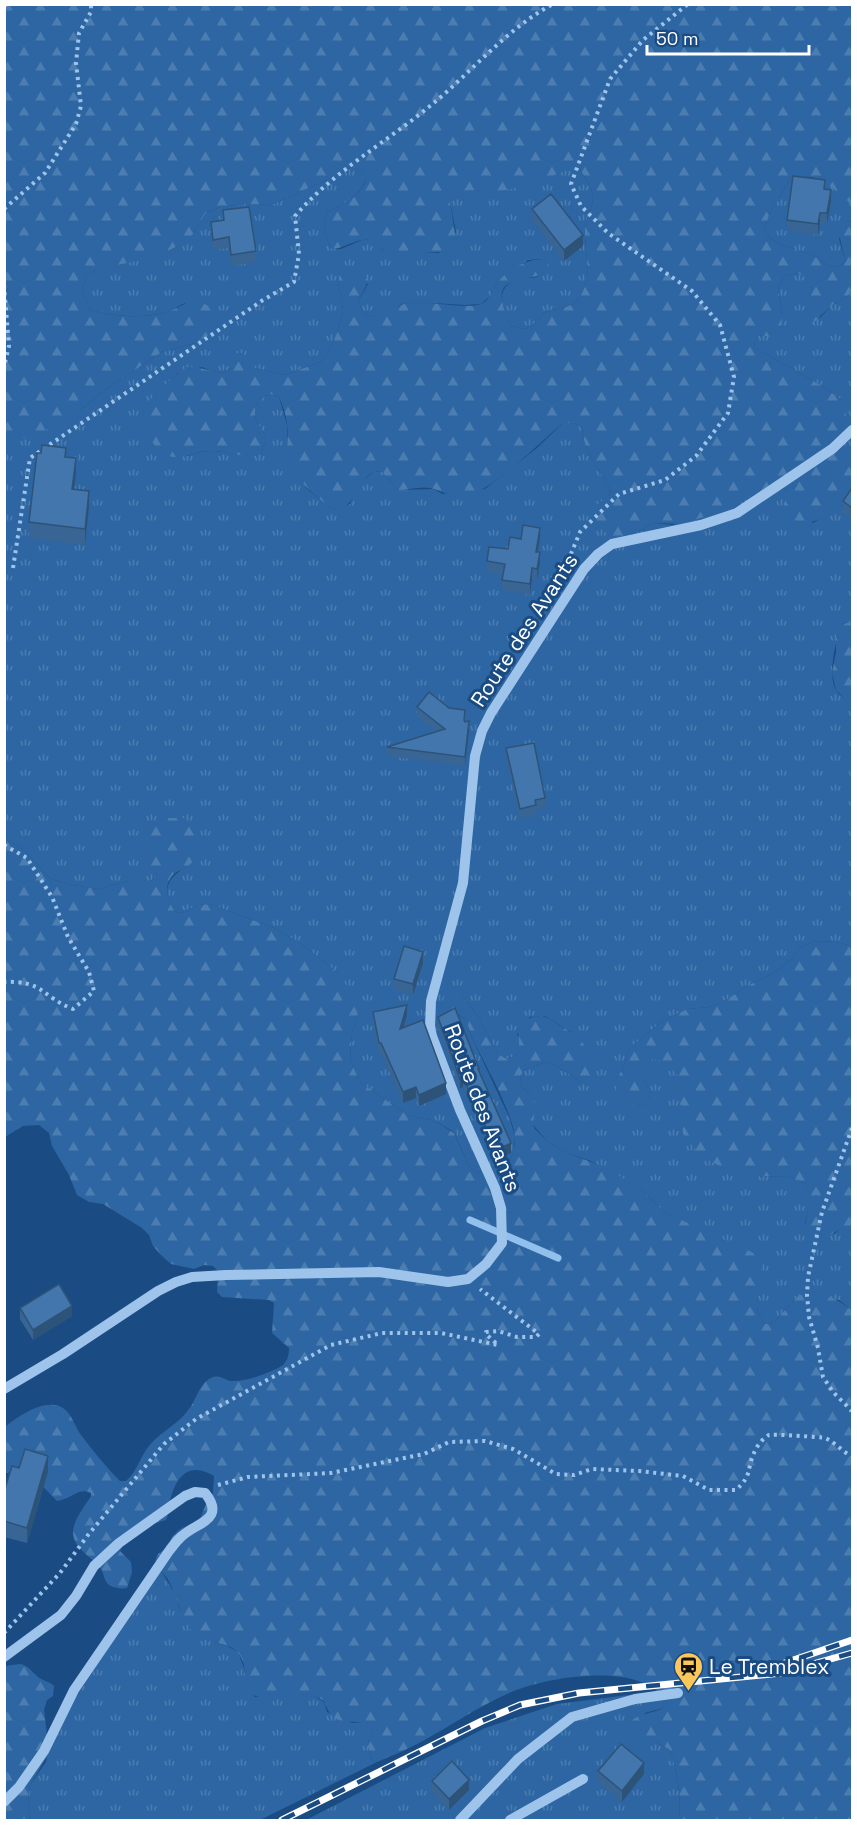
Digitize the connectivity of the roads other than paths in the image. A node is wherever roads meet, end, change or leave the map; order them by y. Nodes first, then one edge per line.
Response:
1 (852, 430) edge
2 (4, 1389) edge
3 (4, 1657) edge
4 (678, 1693) dead end
5 (583, 1779) dead end
6 (4, 1803) edge
7 (460, 1821) edge
8 (510, 1821) edge

1 - 2 street, Route des Avants
3 - 6 street
4 - 7 street
5 - 8 street

